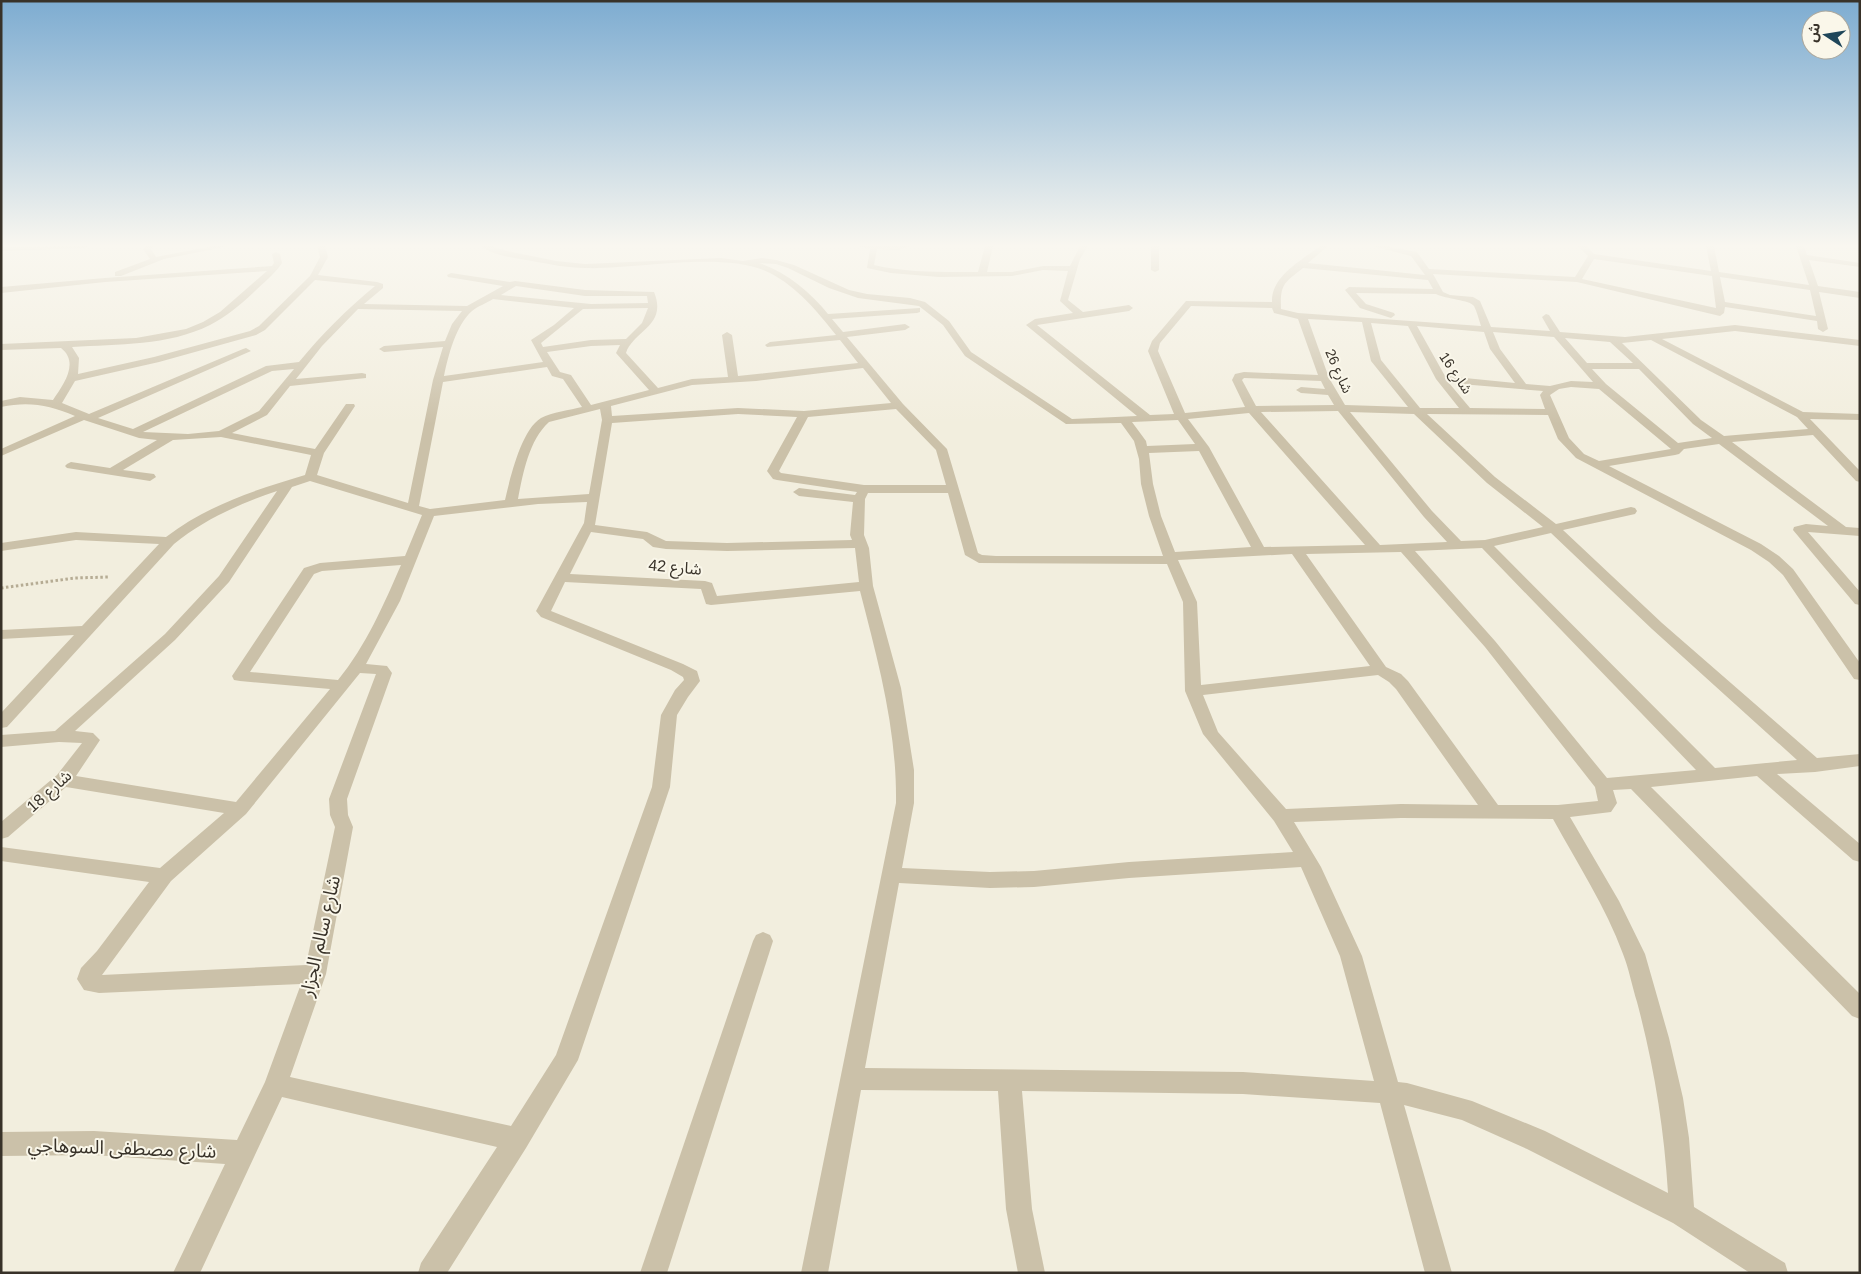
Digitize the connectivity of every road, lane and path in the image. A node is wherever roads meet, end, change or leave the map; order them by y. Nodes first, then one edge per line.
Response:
1 (231, 305) edge
2 (285, 305) edge
3 (475, 305) edge
4 (576, 305) edge
5 (621, 305) edge
6 (654, 305) edge
7 (816, 305) edge
8 (923, 305) edge
9 (1069, 305) edge
10 (1186, 305) edge
11 (1276, 305) edge
12 (1364, 305) edge
13 (1478, 305) edge
14 (1708, 305) edge
15 (1818, 305) edge
16 (356, 306) joint
17 (581, 306) junction
18 (1129, 308) dead end
19 (1721, 308) junction
20 (469, 309) junction
21 (928, 309) junction
22 (1081, 315) junction
23 (1302, 316) junction
24 (826, 317) junction
25 (1546, 317) dead end
26 (1821, 319) junction
27 (1366, 320) junction
28 (1399, 322) junction
29 (1411, 323) junction
30 (905, 327) dead end
31 (1488, 330) junction
32 (1719, 330) junction
33 (727, 335) dead end
34 (842, 336) junction
35 (1558, 336) junction
36 (154, 338) junction
37 (1654, 338) junction
38 (1825, 338) junction
39 (1613, 339) junction
40 (628, 342) junction
41 (1860, 343) edge
42 (449, 344) junction
43 (63, 345) junction
44 (770, 345) dead end
45 (1, 347) edge
46 (384, 349) dead end
47 (541, 350) junction
48 (246, 351) dead end
49 (156, 360) junction
50 (550, 364) junction
51 (301, 365) junction
52 (863, 365) junction
53 (1583, 366) junction
54 (1642, 366) junction
55 (362, 376) dead end
56 (1324, 378) junction
57 (71, 379) junction
58 (733, 379) junction
59 (438, 380) junction
60 (1441, 380) junction
61 (288, 383) junction
62 (1602, 386) junction
63 (1523, 387) junction
64 (1301, 390) dead end
65 (1551, 390) junction
66 (655, 392) junction
67 (1330, 392) junction
68 (1, 404) edge
69 (56, 404) junction
70 (350, 406) dead end
71 (899, 406) junction
72 (1341, 408) junction
73 (1252, 409) junction
74 (1466, 410) junction
75 (600, 411) junction
76 (1416, 411) junction
77 (1552, 412) junction
78 (804, 414) junction
79 (1801, 415) junction
80 (86, 417) junction
81 (1181, 417) junction
82 (1860, 417) edge
83 (1148, 419) junction
84 (1124, 420) junction
85 (1818, 432) junction
86 (133, 433) junction
87 (220, 434) junction
88 (170, 437) junction
89 (1722, 440) junction
90 (1203, 447) junction
91 (1676, 447) junction
92 (1143, 450) junction
93 (318, 453) junction
94 (1, 454) edge
95 (1596, 465) junction
96 (71, 466) dead end
97 (111, 472) junction
98 (150, 477) dead end
99 (310, 477) junction
100 (1860, 478) edge
101 (288, 484) junction
102 (954, 489) junction
103 (799, 492) dead end
104 (862, 494) junction
105 (593, 498) junction
106 (511, 502) junction
107 (421, 510) junction
108 (1631, 511) dead end
109 (587, 528) junction
110 (1553, 528) junction
111 (1843, 531) junction
112 (1860, 532) edge
113 (170, 541) junction
114 (860, 544) junction
115 (1485, 544) junction
116 (1458, 546) junction
117 (1, 547) edge
118 (1405, 548) junction
119 (1296, 550) junction
120 (1376, 550) junction
121 (1260, 551) junction
122 (1171, 558) junction
123 (409, 560) junction
124 (137, 576) junction
125 (560, 578) junction
126 (866, 586) junction
127 (1, 588) edge
128 (1860, 601) edge
129 (88, 630) junction
130 (1, 635) edge
131 (356, 668) junction
132 (1380, 670) junction
133 (1860, 674) edge
134 (341, 685) junction
135 (1193, 691) junction
136 (1, 723) edge
137 (59, 736) junction
138 (1, 740) edge
139 (1860, 760) edge
140 (1815, 766) junction
141 (1761, 770) junction
142 (1711, 774) junction
143 (61, 780) junction
144 (1636, 782) junction
145 (1603, 785) junction
146 (240, 809) junction
147 (1558, 812) junction
148 (1494, 813) junction
149 (1281, 816) junction
150 (1, 832) edge
151 (1, 854) edge
152 (1860, 855) edge
153 (1306, 859) junction
154 (892, 875) junction
155 (164, 876) junction
156 (763, 941) dead end
157 (315, 974) junction
158 (1860, 1010) edge
159 (852, 1079) junction
160 (1009, 1080) junction
161 (276, 1085) junction
162 (1389, 1091) junction
163 (517, 1139) junction
164 (1, 1144) edge
165 (243, 1153) junction
166 (1682, 1214) junction
167 (186, 1273) edge
168 (431, 1273) edge
169 (653, 1273) edge
170 (814, 1273) edge
171 (1032, 1273) edge
172 (1439, 1273) edge
173 (1775, 1273) edge

1 - 36 street
2 - 49 street
3 - 20 street
4 - 17 street
5 - 17 street
6 - 40 street
7 - 24 street
8 - 21 street
9 - 22 street
10 - 81 street
11 - 23 street
12 - 28 street
13 - 31 street
14 - 19 street
15 - 26 street
16 - 20 street
16 - 51 street
17 - 47 street
18 - 22 street
19 - 26 street
19 - 32 street
20 - 42 street
21 - 24 street
21 - 84 street
22 - 83 street
23 - 27 street
23 - 56 street, شارع 26
24 - 34 street
25 - 35 street
26 - 38 street
27 - 28 street
27 - 76 street
28 - 29 street
29 - 31 street
29 - 60 street, شارع 16
30 - 34 street
31 - 35 street
31 - 63 street
32 - 37 street
32 - 38 street
33 - 58 street
34 - 44 street
34 - 52 street
35 - 39 street
35 - 53 street
36 - 43 street
36 - 49 street
37 - 39 street
37 - 79 street
38 - 41 street
39 - 54 street
40 - 47 street
40 - 66 street
42 - 46 street
42 - 59 street
43 - 45 street
43 - 57 street
47 - 50 street
48 - 80 street
49 - 57 street
50 - 59 street
50 - 75 street
51 - 61 street
51 - 86 street
52 - 58 street
52 - 71 street
53 - 54 street
53 - 62 street
54 - 89 street
55 - 61 street
56 - 67 street, شارع 26
56 - 73 street
57 - 69 street
58 - 66 street
59 - 107 street
60 - 63 street
60 - 74 street, شارع 16
61 - 87 street
62 - 65 street
62 - 91 street
63 - 65 street
64 - 67 street
65 - 77 street
66 - 75 street
67 - 72 street, شارع 26
68 - 69 street
69 - 80 street
70 - 93 street
71 - 78 street
71 - 102 street
72 - 73 street
72 - 76 street
72 - 116 street, شارع 26
73 - 81 street
73 - 120 street
74 - 76 street
74 - 77 street
75 - 78 street
75 - 105 street
75 - 106 street
76 - 110 street
77 - 95 street
78 - 104 street
79 - 82 street
79 - 85 street
80 - 86 street
80 - 94 street
81 - 83 street
81 - 90 street
83 - 84 street
84 - 92 street
85 - 89 street
85 - 100 street
86 - 88 street
87 - 88 street
87 - 93 street
88 - 97 street
89 - 91 street
89 - 111 street
90 - 92 street
90 - 121 street
91 - 95 street
92 - 122 street
93 - 99 street
95 - 133 street
96 - 97 street
97 - 98 street
99 - 101 street
99 - 107 street
101 - 113 street
101 - 137 street
102 - 104 street
102 - 122 street
103 - 104 street
104 - 114 street
105 - 106 street
105 - 109 street
106 - 107 street
107 - 123 street
108 - 110 street
109 - 114 street
109 - 125 street
110 - 115 street
110 - 140 street
111 - 112 street
111 - 128 street
113 - 117 street
113 - 124 street
114 - 126 street
115 - 116 street
115 - 142 street
116 - 118 street
118 - 120 street
118 - 145 street
119 - 120 street
119 - 121 street
119 - 132 street
121 - 122 street
122 - 135 street
123 - 131 street
123 - 134 street
124 - 127 path
124 - 129 street
125 - 126 street, شارع 42
125 - 163 street
126 - 154 street
129 - 130 street
129 - 136 street
131 - 134 street
131 - 157 street, شارع سالم الجزار
132 - 135 street
132 - 148 street
134 - 146 street
135 - 149 street
137 - 138 street
137 - 143 street, شارع 18
139 - 140 street
140 - 141 street
141 - 142 street
141 - 152 street
142 - 144 street
143 - 146 street
143 - 150 street, شارع 18
144 - 145 street
144 - 158 street
145 - 147 street
146 - 155 street
147 - 148 street
147 - 166 street
148 - 149 street
149 - 153 street
151 - 155 street
153 - 154 street
153 - 162 street
154 - 159 street
155 - 157 street
156 - 169 street
157 - 161 street, شارع سالم الجزار
159 - 160 street
159 - 170 street
160 - 162 street
160 - 171 street
161 - 163 street
161 - 165 street, شارع سالم الجزار
162 - 166 street
162 - 172 street
163 - 168 street
164 - 165 street, شارع مصطفى السوهاجي
165 - 167 street, شارع سالم الجزار
166 - 173 street

